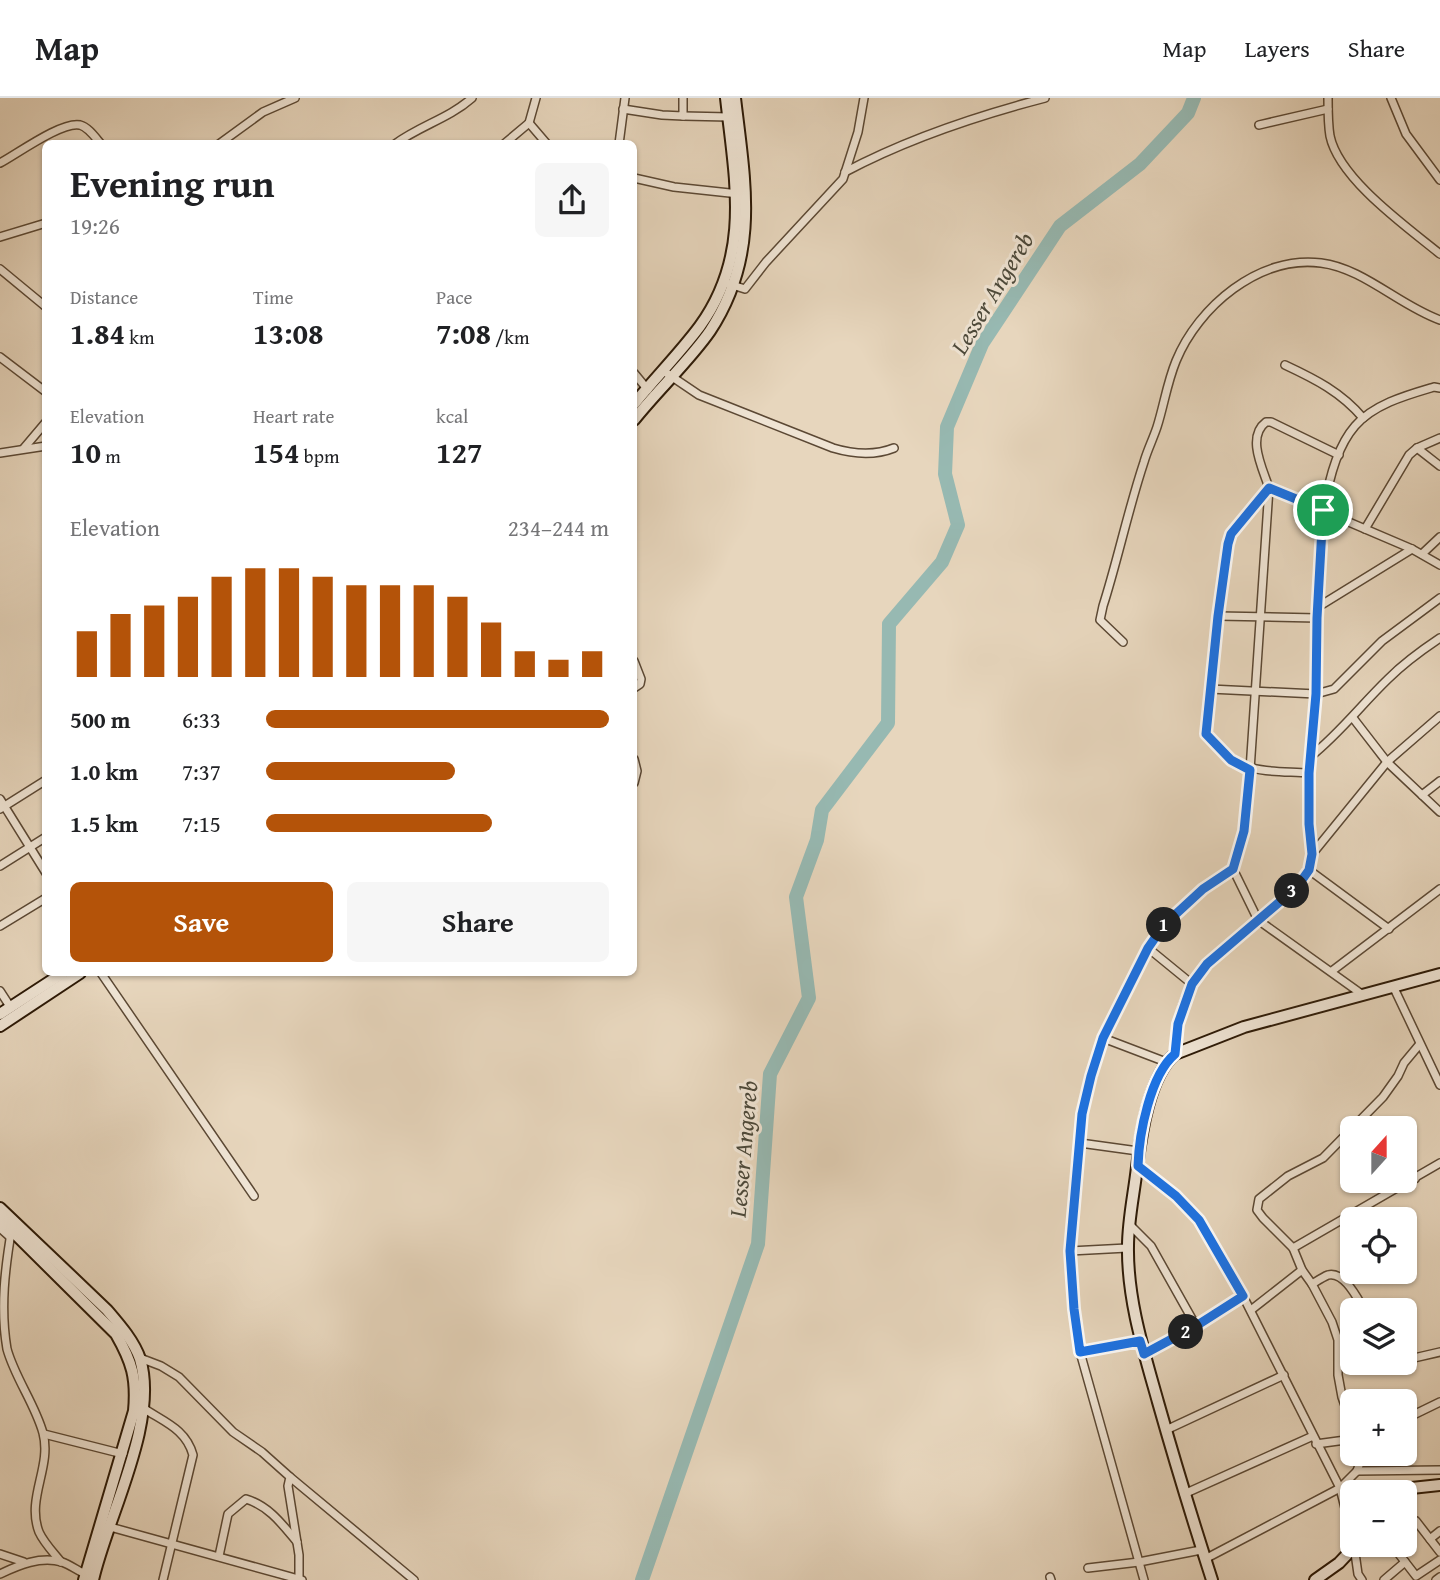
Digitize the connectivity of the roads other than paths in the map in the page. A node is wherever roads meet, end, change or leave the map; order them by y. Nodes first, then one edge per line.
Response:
1 (295, 98) edge
2 (472, 98) edge
3 (536, 98) edge
4 (625, 98) edge
5 (683, 98) edge
6 (726, 98) edge
7 (735, 98) edge
8 (864, 98) edge
9 (1045, 98) edge
10 (1328, 98) edge
11 (1391, 98) edge
12 (623, 109) junction
13 (1328, 109) junction
14 (683, 116) junction
15 (729, 117) junction
16 (529, 123) junction
17 (1259, 125) dead end
18 (97, 140) edge
19 (224, 140) edge
20 (401, 140) edge
21 (509, 140) edge
22 (544, 140) edge
23 (619, 140) edge
24 (0, 163) edge
25 (845, 172) junction
26 (637, 179) edge
27 (1440, 180) edge
28 (742, 195) junction
29 (42, 224) edge
30 (0, 237) edge
31 (1440, 254) edge
32 (0, 269) edge
33 (728, 284) junction
34 (42, 304) edge
35 (1440, 320) edge
36 (0, 357) edge
37 (1285, 365) dead end
38 (666, 374) junction
39 (637, 377) edge
40 (1440, 388) edge
41 (42, 390) edge
42 (650, 392) junction
43 (637, 402) edge
44 (637, 415) edge
45 (1363, 418) junction
46 (42, 427) edge
47 (1440, 438) edge
48 (42, 446) edge
49 (24, 448) junction
50 (894, 448) dead end
51 (1417, 448) junction
52 (0, 453) edge
53 (1339, 455) junction
54 (1440, 466) edge
55 (1269, 488) junction
56 (1323, 510) junction
57 (1365, 529) junction
58 (1440, 537) edge
59 (1412, 549) junction
60 (1422, 555) junction
61 (1440, 565) edge
62 (1440, 598) edge
63 (1318, 607) junction
64 (1218, 616) junction
65 (1260, 617) junction
66 (1317, 618) junction
67 (1440, 638) edge
68 (1122, 642) dead end
69 (637, 669) edge
70 (637, 686) edge
71 (1210, 690) junction
72 (1255, 691) junction
73 (1316, 694) junction
74 (1440, 716) edge
75 (1353, 718) junction
76 (1310, 757) junction
77 (1387, 762) junction
78 (1250, 770) junction
79 (1309, 773) junction
80 (1440, 781) edge
81 (42, 782) edge
82 (1422, 796) junction
83 (2, 804) edge
84 (1440, 812) edge
85 (42, 839) edge
86 (29, 847) junction
87 (1312, 854) junction
88 (0, 866) edge
89 (42, 867) edge
90 (1233, 869) junction
91 (1309, 870) junction
92 (1440, 891) edge
93 (42, 900) edge
94 (1258, 920) junction
95 (0, 926) edge
96 (1389, 929) junction
97 (1148, 948) junction
98 (1332, 971) junction
99 (1440, 974) edge
100 (59, 976) edge
101 (75, 976) edge
102 (103, 976) edge
103 (1192, 984) junction
104 (1393, 986) junction
105 (0, 991) edge
106 (1364, 995) junction
107 (13, 1012) junction
108 (0, 1014) edge
109 (0, 1026) edge
110 (1103, 1038) junction
111 (1419, 1045) junction
112 (1171, 1058) junction
113 (1440, 1085) edge
114 (1366, 1116) edge
115 (1340, 1141) edge
116 (1080, 1143) junction
117 (1138, 1151) junction
118 (1440, 1163) edge
119 (1138, 1166) junction
120 (1418, 1177) edge
121 (1388, 1194) edge
122 (254, 1196) dead end
123 (0, 1208) edge
124 (0, 1219) edge
125 (1129, 1224) junction
126 (8, 1229) edge
127 (1127, 1248) junction
128 (1293, 1248) junction
129 (1070, 1251) junction
130 (1302, 1270) junction
131 (1312, 1284) junction
132 (1243, 1296) junction
133 (0, 1298) edge
134 (1356, 1298) edge
135 (1251, 1310) junction
136 (1196, 1326) junction
137 (1140, 1341) junction
138 (1080, 1352) junction
139 (1440, 1352) edge
140 (1144, 1354) junction
141 (1417, 1357) edge
142 (140, 1358) junction
143 (1284, 1375) junction
144 (1341, 1389) edge
145 (1440, 1402) edge
146 (143, 1408) junction
147 (1417, 1413) edge
148 (1166, 1430) junction
149 (44, 1434) junction
150 (1313, 1436) junction
151 (1340, 1441) edge
152 (1316, 1444) junction
153 (122, 1454) junction
154 (1359, 1466) edge
155 (1440, 1470) edge
156 (1357, 1472) junction
157 (290, 1477) junction
158 (1348, 1480) edge
159 (1440, 1485) edge
160 (1417, 1487) edge
161 (1340, 1488) joint
162 (1184, 1494) junction
163 (1417, 1522) edge
164 (110, 1527) junction
165 (1440, 1531) edge
166 (1430, 1539) junction
167 (172, 1543) junction
168 (297, 1543) junction
169 (1440, 1552) edge
170 (0, 1554) edge
171 (1203, 1554) junction
172 (219, 1556) junction
173 (1344, 1557) edge
174 (1356, 1557) edge
175 (1401, 1557) edge
176 (1440, 1560) edge
177 (25, 1562) junction
178 (61, 1562) junction
179 (1139, 1562) junction
180 (1405, 1562) junction
181 (1088, 1568) dead end
182 (0, 1574) edge
183 (89, 1578) edge
184 (163, 1580) edge
185 (301, 1580) edge
186 (414, 1580) edge
187 (1144, 1580) edge
188 (1212, 1580) edge
189 (1315, 1580) edge
190 (1362, 1580) edge
191 (1384, 1580) edge

1 - 19 street
2 - 20 street
3 - 16 street
4 - 12 street
5 - 14 street
6 - 15 street
7 - 28 street
8 - 25 street
9 - 25 street
10 - 13 street
11 - 27 street
12 - 14 street
12 - 23 street
13 - 17 street
13 - 31 street
14 - 15 street
15 - 28 street
16 - 21 street
16 - 22 street
18 - 24 street
25 - 33 street
26 - 28 street
28 - 33 street
29 - 30 street
32 - 34 street
33 - 38 street
35 - 68 street
36 - 41 street
37 - 45 street
38 - 42 street
38 - 50 street
39 - 42 street
40 - 45 street
42 - 43 street
42 - 44 street
45 - 53 street
46 - 49 street
47 - 51 street
48 - 49 street
49 - 52 street
51 - 54 street
51 - 57 street
53 - 55 street
53 - 56 street
55 - 56 street
55 - 64 street
55 - 65 street
56 - 57 street
56 - 63 street
57 - 59 street
58 - 60 street
59 - 60 street
59 - 63 street
60 - 61 street
62 - 73 street
63 - 66 street
64 - 65 street
64 - 71 street
65 - 66 street
65 - 72 street
66 - 73 street
67 - 75 street
69 - 70 street
71 - 72 street
71 - 78 street
72 - 73 street
72 - 78 street
73 - 76 street
74 - 77 street
75 - 76 street
75 - 77 street
76 - 79 street
77 - 82 street
77 - 87 street
78 - 79 street
78 - 90 street
79 - 87 street
80 - 82 street
81 - 83 street
82 - 84 street
83 - 86 street
85 - 86 street
86 - 88 street
86 - 89 street
87 - 91 street
90 - 94 street
90 - 97 street
91 - 94 street
91 - 96 street
92 - 96 street
93 - 95 street
94 - 98 street
94 - 103 street
96 - 98 street
97 - 103 street
97 - 110 street
98 - 106 street
99 - 104 street
100 - 107 street
101 - 107 street
102 - 122 street
103 - 112 street
104 - 106 street
104 - 111 street
105 - 107 street
106 - 112 street
107 - 108 street
107 - 109 street
110 - 112 street
110 - 116 street
111 - 113 street
111 - 114 street
112 - 117 street
115 - 128 street
116 - 117 street
116 - 129 street
117 - 119 street
118 - 120 street
119 - 125 street
119 - 132 street
121 - 128 street
123 - 126 street
124 - 126 street
125 - 127 street
125 - 136 street
126 - 133 street
126 - 142 street
126 - 153 street
127 - 129 street
127 - 137 street
128 - 130 street
129 - 138 street
130 - 131 street
130 - 135 street
131 - 134 street
131 - 144 street
132 - 135 street
132 - 136 street
133 - 149 street
135 - 143 street
136 - 140 street
137 - 138 street
137 - 140 street
138 - 179 street
139 - 141 street
140 - 148 street
142 - 146 street
142 - 157 street
143 - 148 street
143 - 150 street
145 - 147 street
146 - 164 street
146 - 167 street
148 - 162 street
149 - 153 street
149 - 178 street
150 - 152 street
150 - 162 street
151 - 152 street
152 - 161 street
153 - 183 street
154 - 156 street
155 - 156 street
156 - 158 street
157 - 168 street
157 - 186 street
159 - 160 street
161 - 171 street
162 - 171 street
163 - 166 street
164 - 167 street
164 - 183 street
165 - 166 street
166 - 169 street
167 - 172 street
167 - 184 street
168 - 172 street
168 - 185 street
170 - 177 street
171 - 179 street
171 - 188 street
172 - 185 street
173 - 189 street
174 - 190 street
175 - 180 street
176 - 180 street
177 - 178 street
177 - 182 street
178 - 183 street
179 - 181 street
179 - 187 street
180 - 191 street

